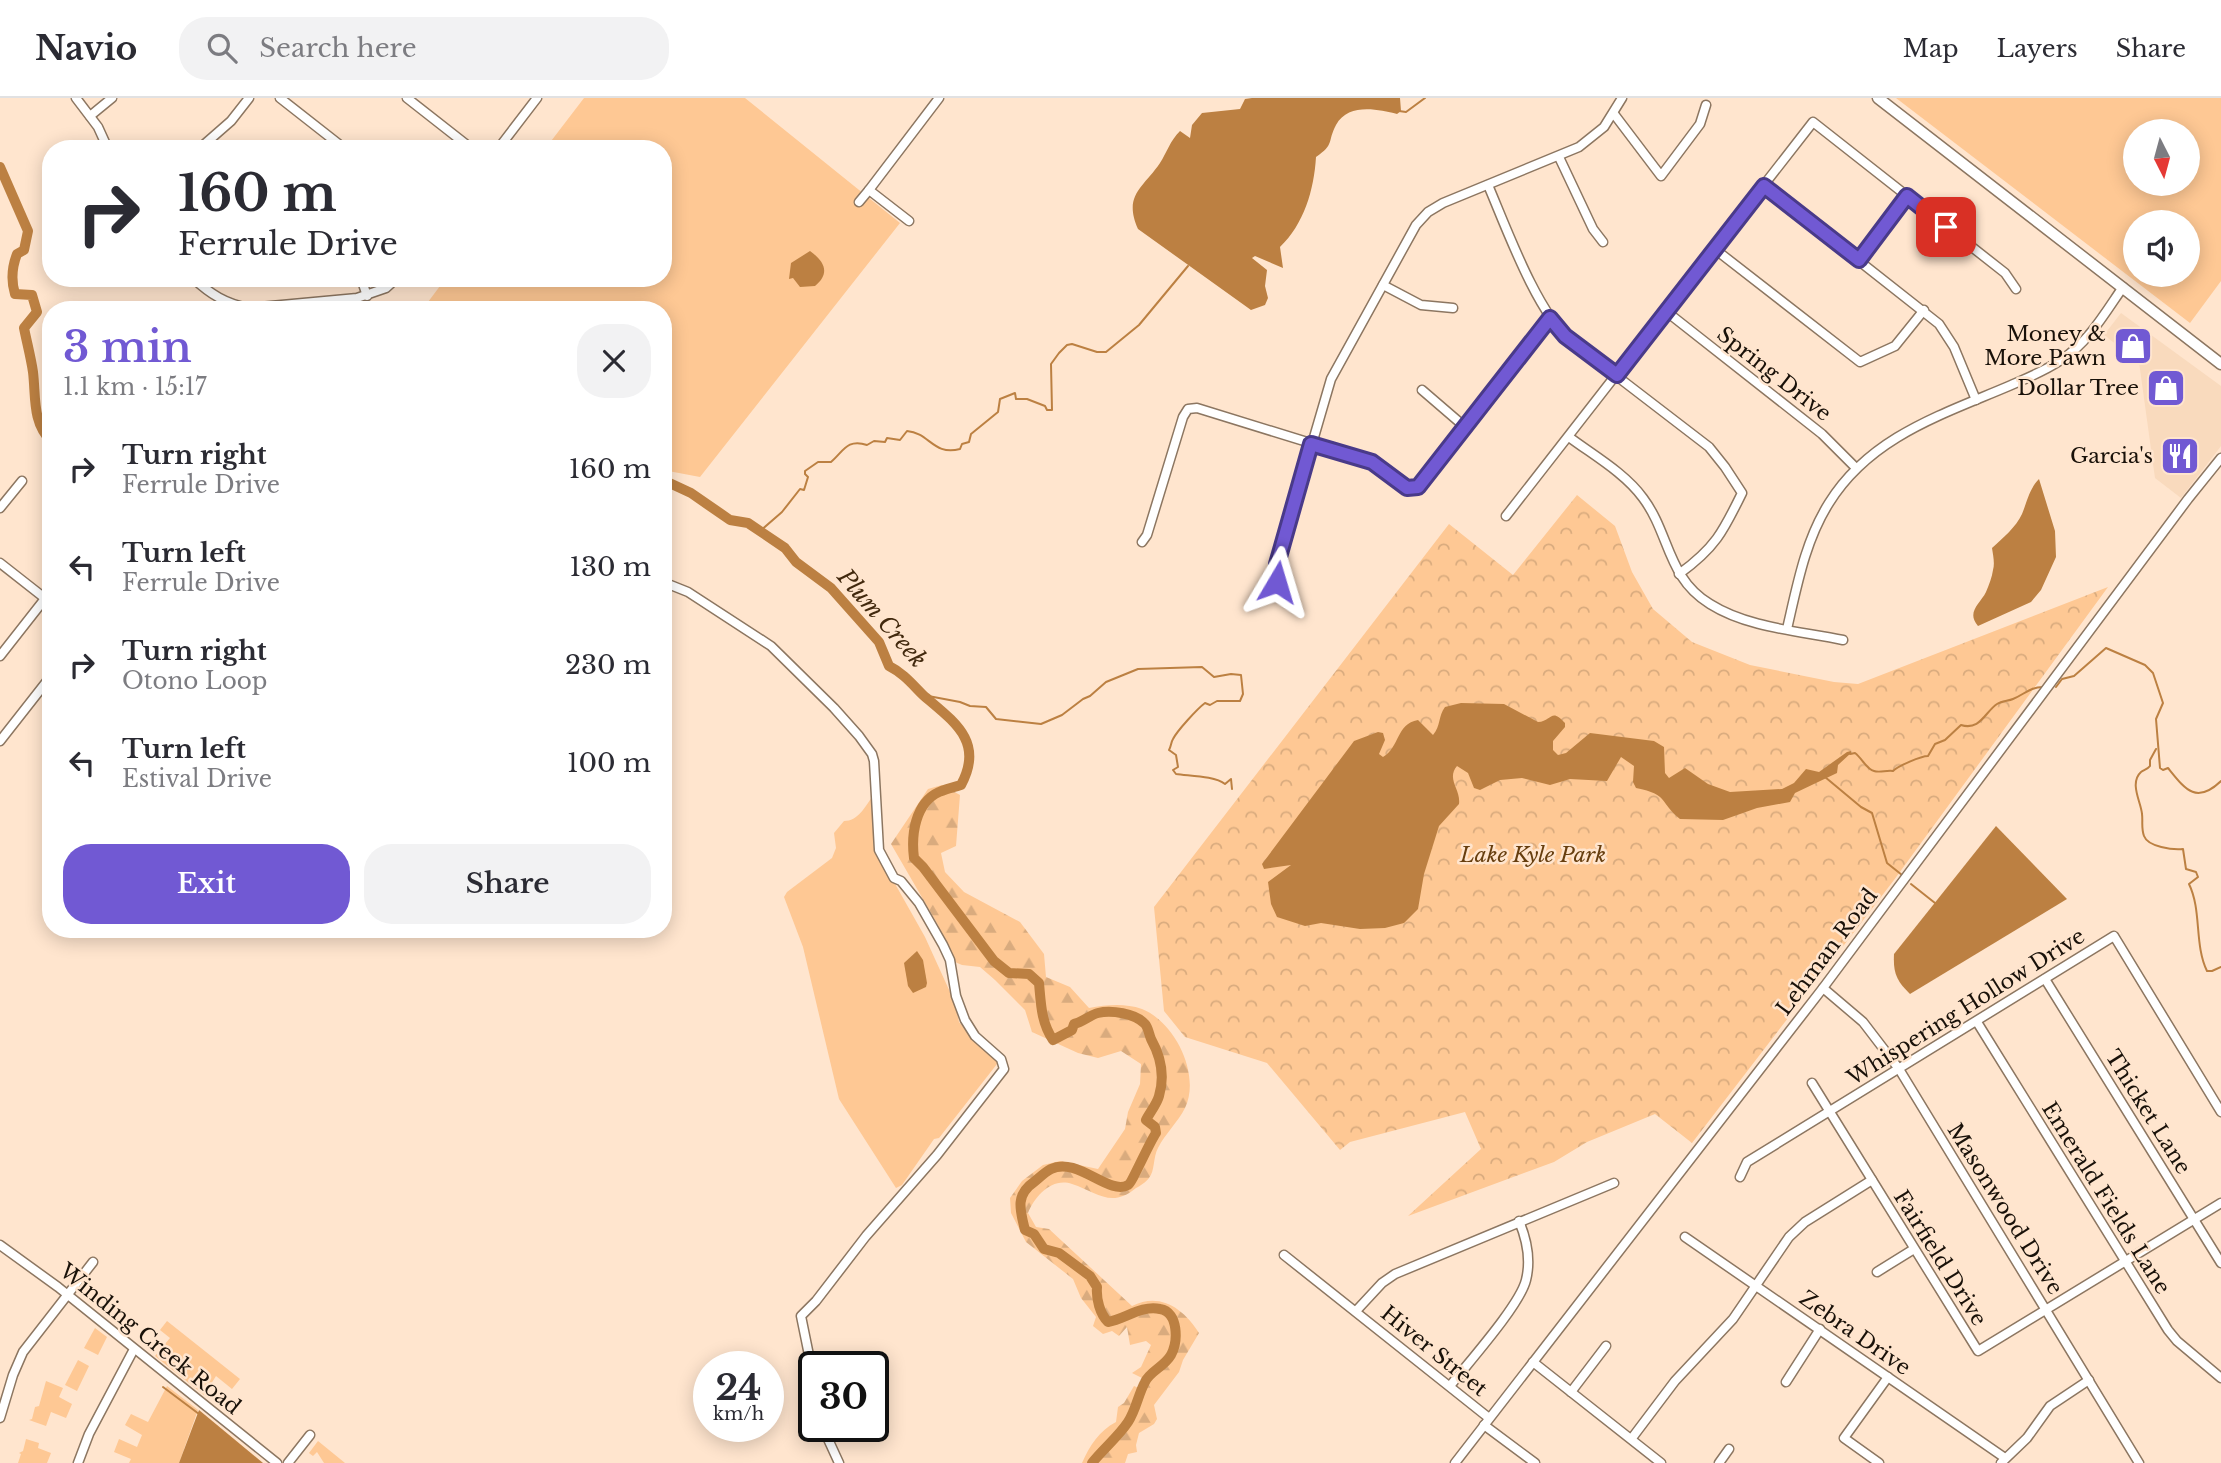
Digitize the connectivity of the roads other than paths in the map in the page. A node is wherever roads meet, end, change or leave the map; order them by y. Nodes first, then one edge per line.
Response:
1 (76, 98) edge
2 (113, 98) edge
3 (249, 98) edge
4 (280, 98) edge
5 (407, 98) edge
6 (939, 98) edge
7 (1622, 98) edge
8 (1878, 98) edge
9 (535, 99) edge
10 (1706, 104) dead end
11 (1614, 114) junction
12 (90, 116) junction
13 (103, 140) edge
14 (209, 140) edge
15 (334, 140) edge
16 (461, 140) edge
17 (505, 140) edge
18 (1559, 157) junction
19 (1488, 185) junction
20 (1764, 186) junction
21 (869, 190) junction
22 (1907, 196) junction
23 (859, 202) dead end
24 (909, 221) dead end
25 (1603, 242) dead end
26 (1716, 250) junction
27 (1859, 260) junction
28 (1383, 285) junction
29 (204, 287) edge
30 (364, 287) edge
31 (388, 287) edge
32 (2123, 287) junction
33 (2016, 289) dead end
34 (368, 296) junction
35 (224, 301) edge
36 (318, 301) edge
37 (1453, 308) dead end
38 (1924, 310) junction
39 (1667, 312) junction
40 (1550, 318) junction
41 (2221, 364) edge
42 (1617, 375) junction
43 (1422, 390) dead end
44 (1976, 400) junction
45 (1465, 427) junction
46 (1569, 437) junction
47 (1311, 444) junction
48 (2221, 458) edge
49 (1856, 468) junction
50 (22, 481) dead end
51 (0, 508) edge
52 (1506, 516) dead end
53 (1142, 542) dead end
54 (0, 563) edge
55 (1679, 574) junction
56 (1277, 582) dead end
57 (672, 586) edge
58 (42, 592) edge
59 (42, 605) edge
60 (1787, 629) junction
61 (1843, 640) dead end
62 (0, 656) edge
63 (42, 687) edge
64 (0, 741) edge
65 (2045, 979) junction
66 (1823, 988) junction
67 (1977, 1022) junction
68 (1899, 1069) junction
69 (1812, 1083) dead end
70 (1829, 1112) junction
71 (2221, 1112) edge
72 (1740, 1177) dead end
73 (1872, 1180) junction
74 (1614, 1183) dead end
75 (2221, 1203) edge
76 (2194, 1219) junction
77 (1520, 1221) junction
78 (1685, 1237) dead end
79 (0, 1245) edge
80 (1914, 1249) junction
81 (1284, 1255) dead end
82 (93, 1262) dead end
83 (2125, 1263) junction
84 (2221, 1264) edge
85 (1877, 1272) dead end
86 (1756, 1285) junction
87 (67, 1295) junction
88 (2047, 1310) junction
89 (1356, 1311) junction
90 (1820, 1329) junction
91 (1606, 1346) dead end
92 (134, 1349) junction
93 (808, 1351) edge
94 (1533, 1362) junction
95 (1888, 1377) junction
96 (2221, 1378) edge
97 (2089, 1380) junction
98 (1786, 1382) dead end
99 (1450, 1386) junction
100 (1571, 1392) junction
101 (0, 1418) edge
102 (1487, 1422) junction
103 (310, 1435) dead end
104 (1632, 1438) junction
105 (829, 1442) edge
106 (1729, 1448) dead end
107 (2003, 1461) edge
108 (78, 1463) edge
109 (277, 1463) edge
110 (288, 1463) edge
111 (839, 1463) edge
112 (1455, 1463) edge
113 (1535, 1463) edge
114 (1661, 1463) edge
115 (1719, 1463) edge
116 (1879, 1463) edge
117 (2139, 1463) edge

1 - 12 street
2 - 12 street
3 - 14 street
4 - 15 street
5 - 16 street
6 - 21 street
7 - 11 street
8 - 32 main road
9 - 17 street
10 - 11 street
11 - 18 street
12 - 13 street
18 - 19 street
18 - 25 street
19 - 28 street
19 - 40 street
20 - 22 street
20 - 26 street
20 - 27 street
21 - 23 street
21 - 24 street
22 - 27 street
22 - 33 street
26 - 38 street
26 - 39 street
27 - 38 street
28 - 37 street
28 - 47 street
29 - 35 street
30 - 34 street
31 - 34 street
32 - 41 main road
32 - 44 street
34 - 36 street
38 - 44 street
39 - 42 street
39 - 49 street, Spring Drive
40 - 42 street
40 - 45 street
42 - 46 street
42 - 55 street
43 - 45 street
44 - 49 street
45 - 47 street
46 - 52 street
46 - 55 street
47 - 53 street
47 - 56 street
48 - 66 street, Lehman Road
49 - 60 street
50 - 51 street
54 - 58 street
55 - 60 street
57 - 93 street
59 - 62 street
60 - 61 street
63 - 64 street
65 - 67 street, Whispering Hollow Drive
65 - 71 street, Whispering Hollow Drive
65 - 76 street, Thicket Lane
66 - 68 street, Masonwood Drive
66 - 94 street, Lehman Road
67 - 68 street, Whispering Hollow Drive
67 - 83 street, Emerald Fields Lane
68 - 70 street, Whispering Hollow Drive
68 - 88 street, Masonwood Drive
69 - 70 street, Fairfield Drive
70 - 72 street, Whispering Hollow Drive
70 - 73 street, Fairfield Drive
73 - 80 street, Fairfield Drive
73 - 86 street
74 - 77 street
75 - 76 street, Fairfield Drive
76 - 83 street, Fairfield Drive
76 - 84 street, Thicket Lane
77 - 89 street
77 - 99 street
78 - 86 street, Zebra Drive
79 - 87 street, Winding Creek Road
80 - 85 street
80 - 88 street, Fairfield Drive
81 - 89 street, Hiver Street
82 - 87 street
83 - 88 street, Fairfield Drive
83 - 96 street, Emerald Fields Lane
86 - 90 street, Zebra Drive
86 - 104 street
87 - 92 street, Winding Creek Road
87 - 101 street
88 - 97 street, Masonwood Drive
89 - 99 street, Hiver Street
90 - 95 street, Zebra Drive
90 - 98 street
91 - 100 street
92 - 108 street
92 - 109 street, Winding Creek Road
94 - 100 street
94 - 102 street, Lehman Road
95 - 107 street, Zebra Drive
95 - 116 street
97 - 107 street
97 - 117 street, Masonwood Drive
99 - 102 street, Hiver Street
100 - 104 street
102 - 112 street, Lehman Road
102 - 113 street, Hiver Street
103 - 110 street
104 - 114 street
105 - 111 street
106 - 115 street

